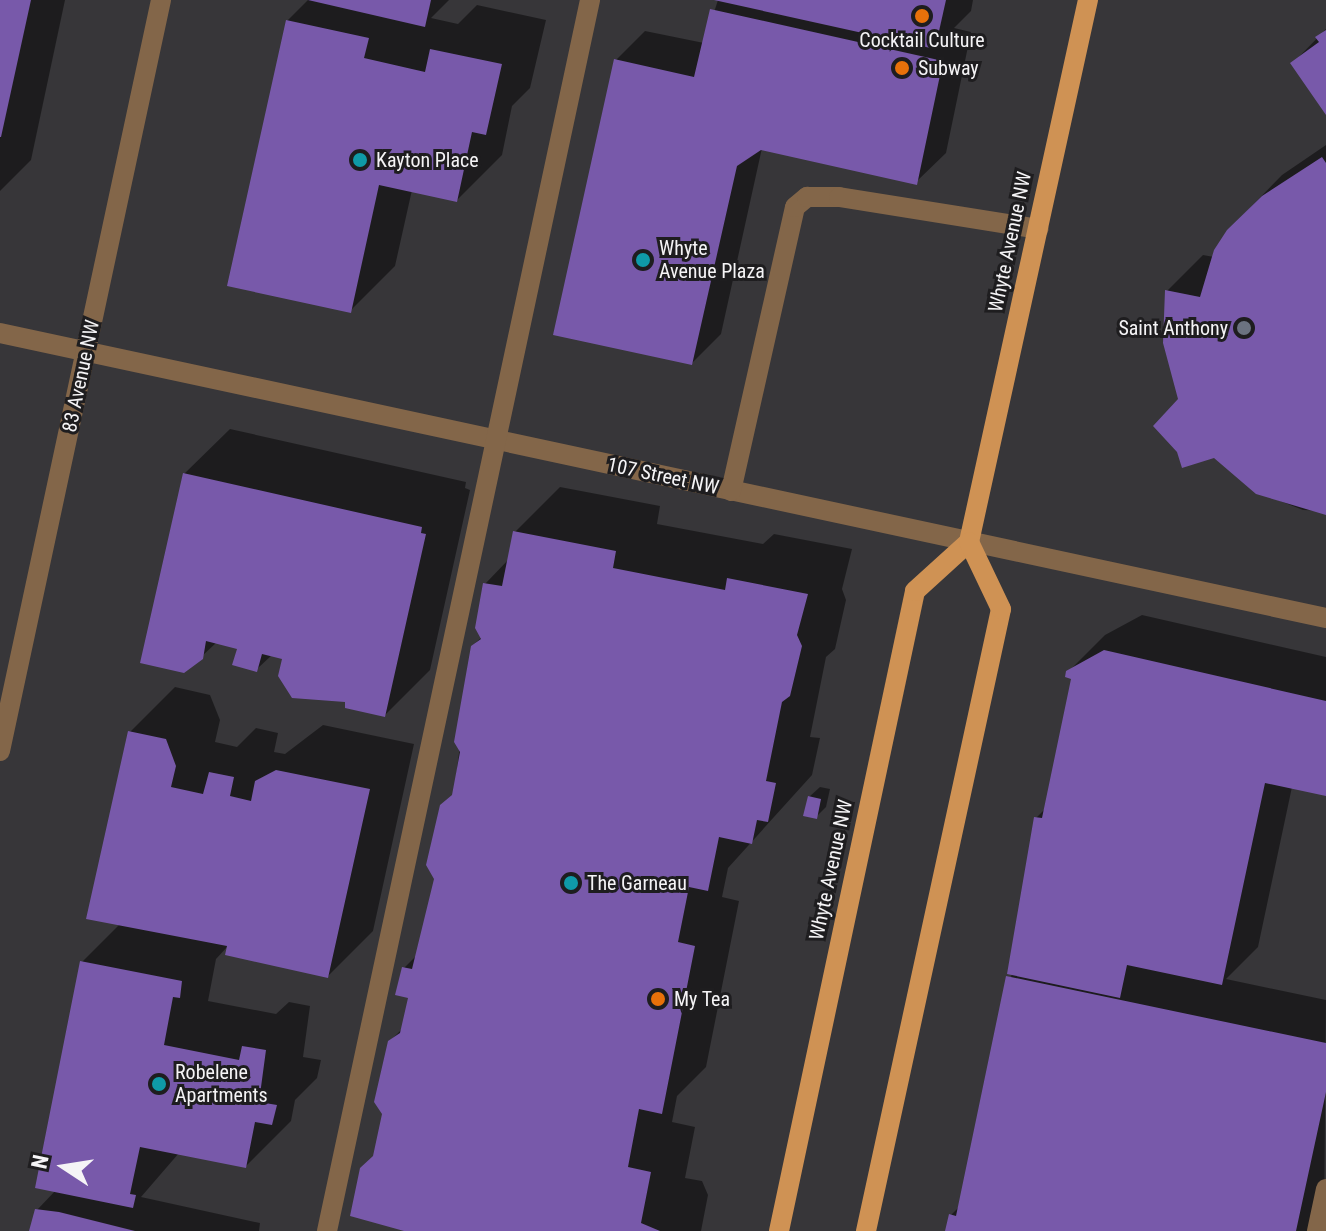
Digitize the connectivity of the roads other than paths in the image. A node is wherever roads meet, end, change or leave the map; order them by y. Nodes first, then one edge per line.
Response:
1 (161, 0) edge
2 (590, 0) edge
3 (1088, 0) edge
4 (1038, 229) junction
5 (0, 333) edge
6 (87, 352) junction
7 (495, 440) junction
8 (731, 491) junction
9 (969, 542) junction
10 (1326, 618) edge
11 (0, 751) edge
12 (1326, 1189) edge
13 (327, 1231) edge
14 (779, 1231) edge
15 (866, 1231) edge
16 (1317, 1231) edge

1 - 6 street, 83 Avenue NW
2 - 7 street
3 - 4 main road, Whyte Avenue NW
4 - 8 street
4 - 9 main road, Whyte Avenue NW
5 - 6 street, 107 Street NW
6 - 7 street, 107 Street NW
6 - 11 street, 83 Avenue NW
7 - 8 street, 107 Street NW
7 - 13 street
8 - 9 street, 107 Street NW
9 - 10 street, 107 Street NW
9 - 14 main road, Whyte Avenue NW
9 - 15 main road
12 - 16 street

